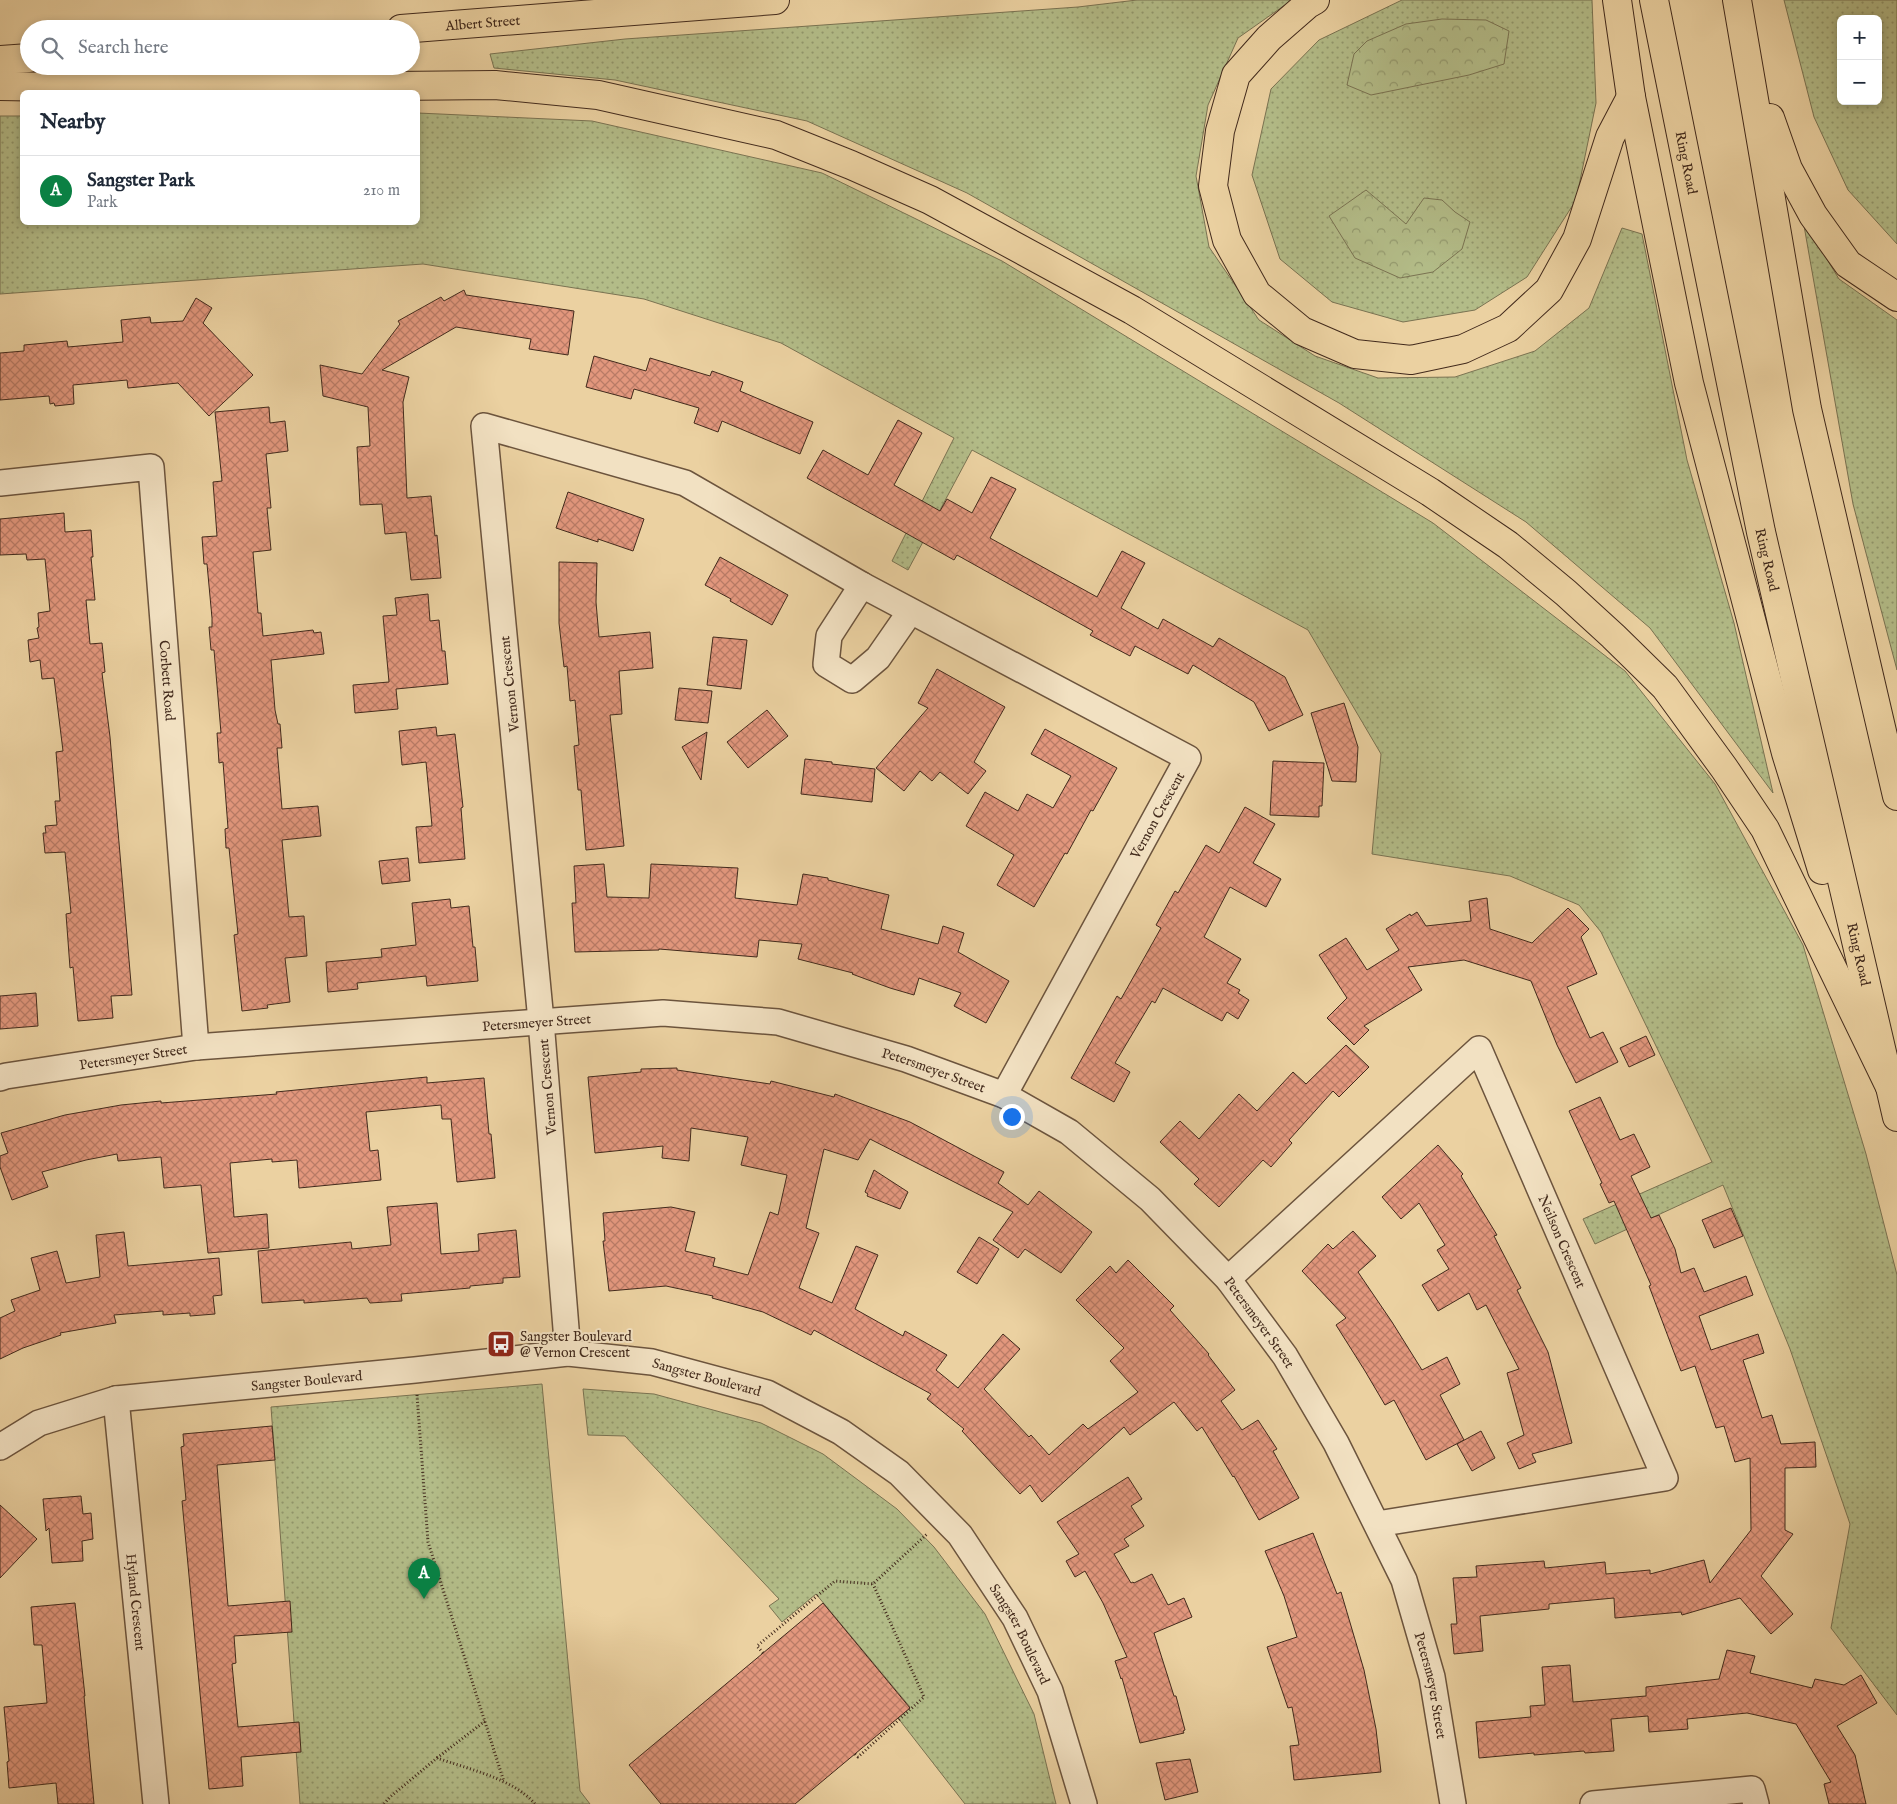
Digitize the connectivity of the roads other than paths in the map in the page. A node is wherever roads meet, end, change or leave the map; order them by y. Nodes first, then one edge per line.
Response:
1 (775, 0) edge
2 (1315, 0) edge
3 (1617, 0) edge
4 (1654, 0) edge
5 (1738, 0) edge
6 (420, 28) edge
7 (20, 59) edge
8 (0, 60) edge
9 (0, 86) edge
10 (1631, 97) junction
11 (1897, 297) edge
12 (0, 483) edge
13 (862, 585) junction
14 (910, 612) junction
15 (1897, 796) edge
16 (541, 1022) junction
17 (196, 1046) junction
18 (0, 1078) edge
19 (1890, 1087) junction
20 (1004, 1095) junction
21 (1897, 1117) edge
22 (1228, 1279) junction
23 (568, 1352) junction
24 (116, 1399) junction
25 (0, 1447) edge
26 (1377, 1524) junction
27 (156, 1804) edge
28 (1084, 1804) edge
29 (1453, 1804) edge
30 (1593, 1804) edge
31 (1756, 1804) edge

1 - 6 highway, Albert Street
2 - 10 highway
3 - 10 highway
4 - 19 highway, Ring Road
5 - 11 highway
5 - 15 highway
7 - 8 highway
9 - 19 highway
10 - 19 highway
12 - 17 street, Corbett Road
13 - 14 street, Vernon Crescent
13 - 14 street
13 - 16 street, Vernon Crescent
14 - 20 street, Vernon Crescent
16 - 17 street, Petersmeyer Street
16 - 20 street, Petersmeyer Street
16 - 23 street, Vernon Crescent
17 - 18 street, Petersmeyer Street
19 - 21 highway, Ring Road
20 - 22 street, Petersmeyer Street
22 - 26 street, Petersmeyer Street
22 - 26 street, Neilson Crescent
23 - 24 street, Sangster Boulevard
23 - 28 street, Sangster Boulevard
24 - 25 street, Sangster Boulevard
24 - 27 street, Hyland Crescent
26 - 29 street, Petersmeyer Street
30 - 31 street

